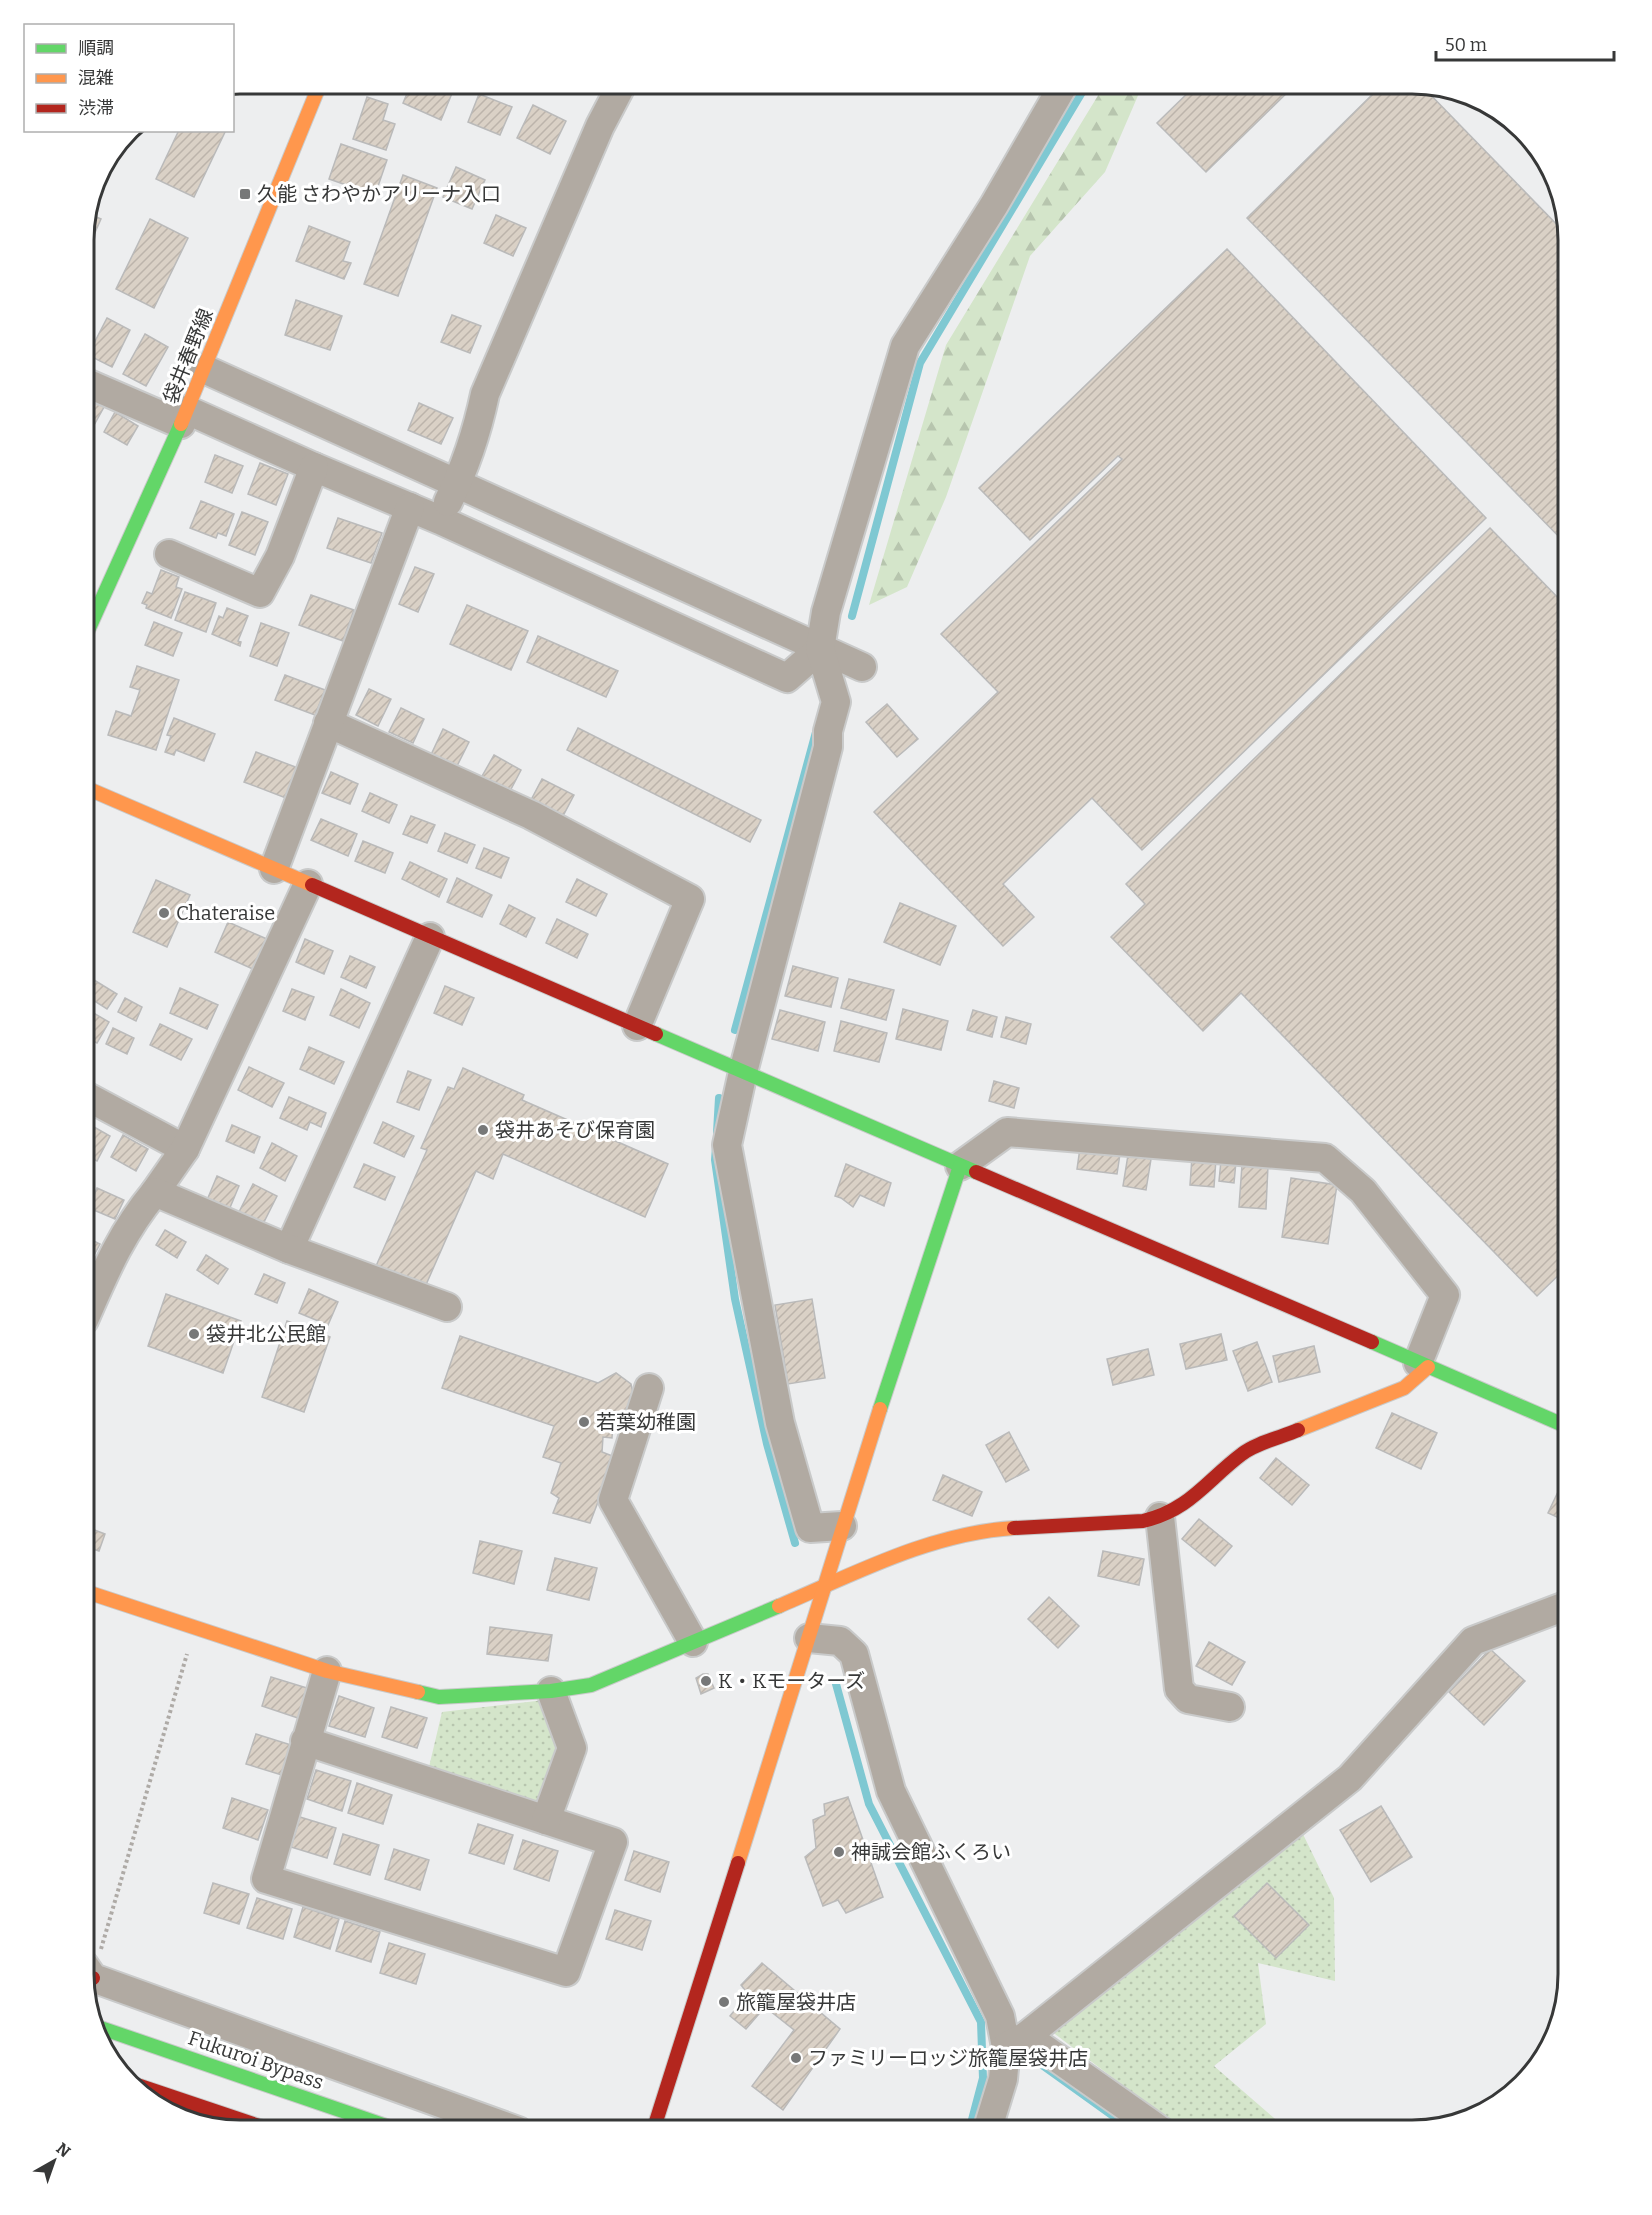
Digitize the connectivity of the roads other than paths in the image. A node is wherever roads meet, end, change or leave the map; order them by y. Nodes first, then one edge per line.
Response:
1 (316, 94) edge
2 (617, 94) edge
3 (1058, 95) edge
4 (204, 369) junction
5 (95, 386) edge
6 (184, 417) junction
7 (314, 467) junction
8 (457, 485) junction
9 (410, 507) junction
10 (440, 520) junction
11 (169, 554) dead end
12 (629, 562) junction
13 (612, 600) junction
14 (95, 615) edge
15 (820, 649) junction
16 (862, 668) dead end
17 (328, 723) junction
18 (95, 792) edge
19 (274, 869) junction
20 (308, 884) junction
21 (430, 937) junction
22 (637, 1026) junction
23 (743, 1072) junction
24 (95, 1101) edge
25 (185, 1149) junction
26 (960, 1166) junction
27 (154, 1192) junction
28 (289, 1250) junction
29 (94, 1296) edge
30 (447, 1307) dead end
31 (1423, 1365) junction
32 (648, 1388) dead end
33 (1558, 1423) edge
34 (1160, 1517) junction
35 (842, 1526) junction
36 (825, 1587) junction
37 (94, 1595) edge
38 (1558, 1609) edge
39 (809, 1638) junction
40 (693, 1642) junction
41 (327, 1671) junction
42 (551, 1691) junction
43 (1230, 1707) dead end
44 (305, 1741) junction
45 (546, 1820) junction
46 (94, 1976) edge
47 (106, 2030) edge
48 (1016, 2041) junction
49 (152, 2090) edge
50 (241, 2120) edge
51 (369, 2120) edge
52 (488, 2120) edge
53 (656, 2120) edge
54 (990, 2120) edge
55 (1143, 2120) edge

1 - 4 main road, 袋井春野線
2 - 8 street
3 - 15 street
4 - 6 main road, 袋井春野線
4 - 8 street
5 - 6 street
6 - 7 street
6 - 14 main road, 袋井春野線
7 - 9 street
7 - 11 street
8 - 10 street
8 - 12 street
9 - 10 street
9 - 17 street
10 - 13 street
12 - 13 street
12 - 15 street
13 - 15 street
15 - 16 street
15 - 23 street
17 - 19 street
17 - 22 street
18 - 19 main road
19 - 20 main road
20 - 21 main road
20 - 25 street
21 - 22 main road
21 - 28 street
22 - 23 main road
23 - 26 main road
23 - 35 street
24 - 25 street
25 - 27 street
26 - 31 main road
26 - 31 street
26 - 35 main road
27 - 28 street
27 - 29 street
28 - 30 street
31 - 33 main road
31 - 34 main road
32 - 40 street
34 - 36 main road
34 - 43 street
35 - 36 main road
36 - 39 main road
36 - 40 main road
37 - 41 main road
38 - 48 street
39 - 48 street
39 - 53 main road
40 - 42 main road
41 - 42 main road
41 - 44 street
42 - 45 street
44 - 45 street
44 - 45 street
46 - 52 street
47 - 51 main road, Fukuroi Bypass
48 - 54 street
48 - 55 street
49 - 50 main road

